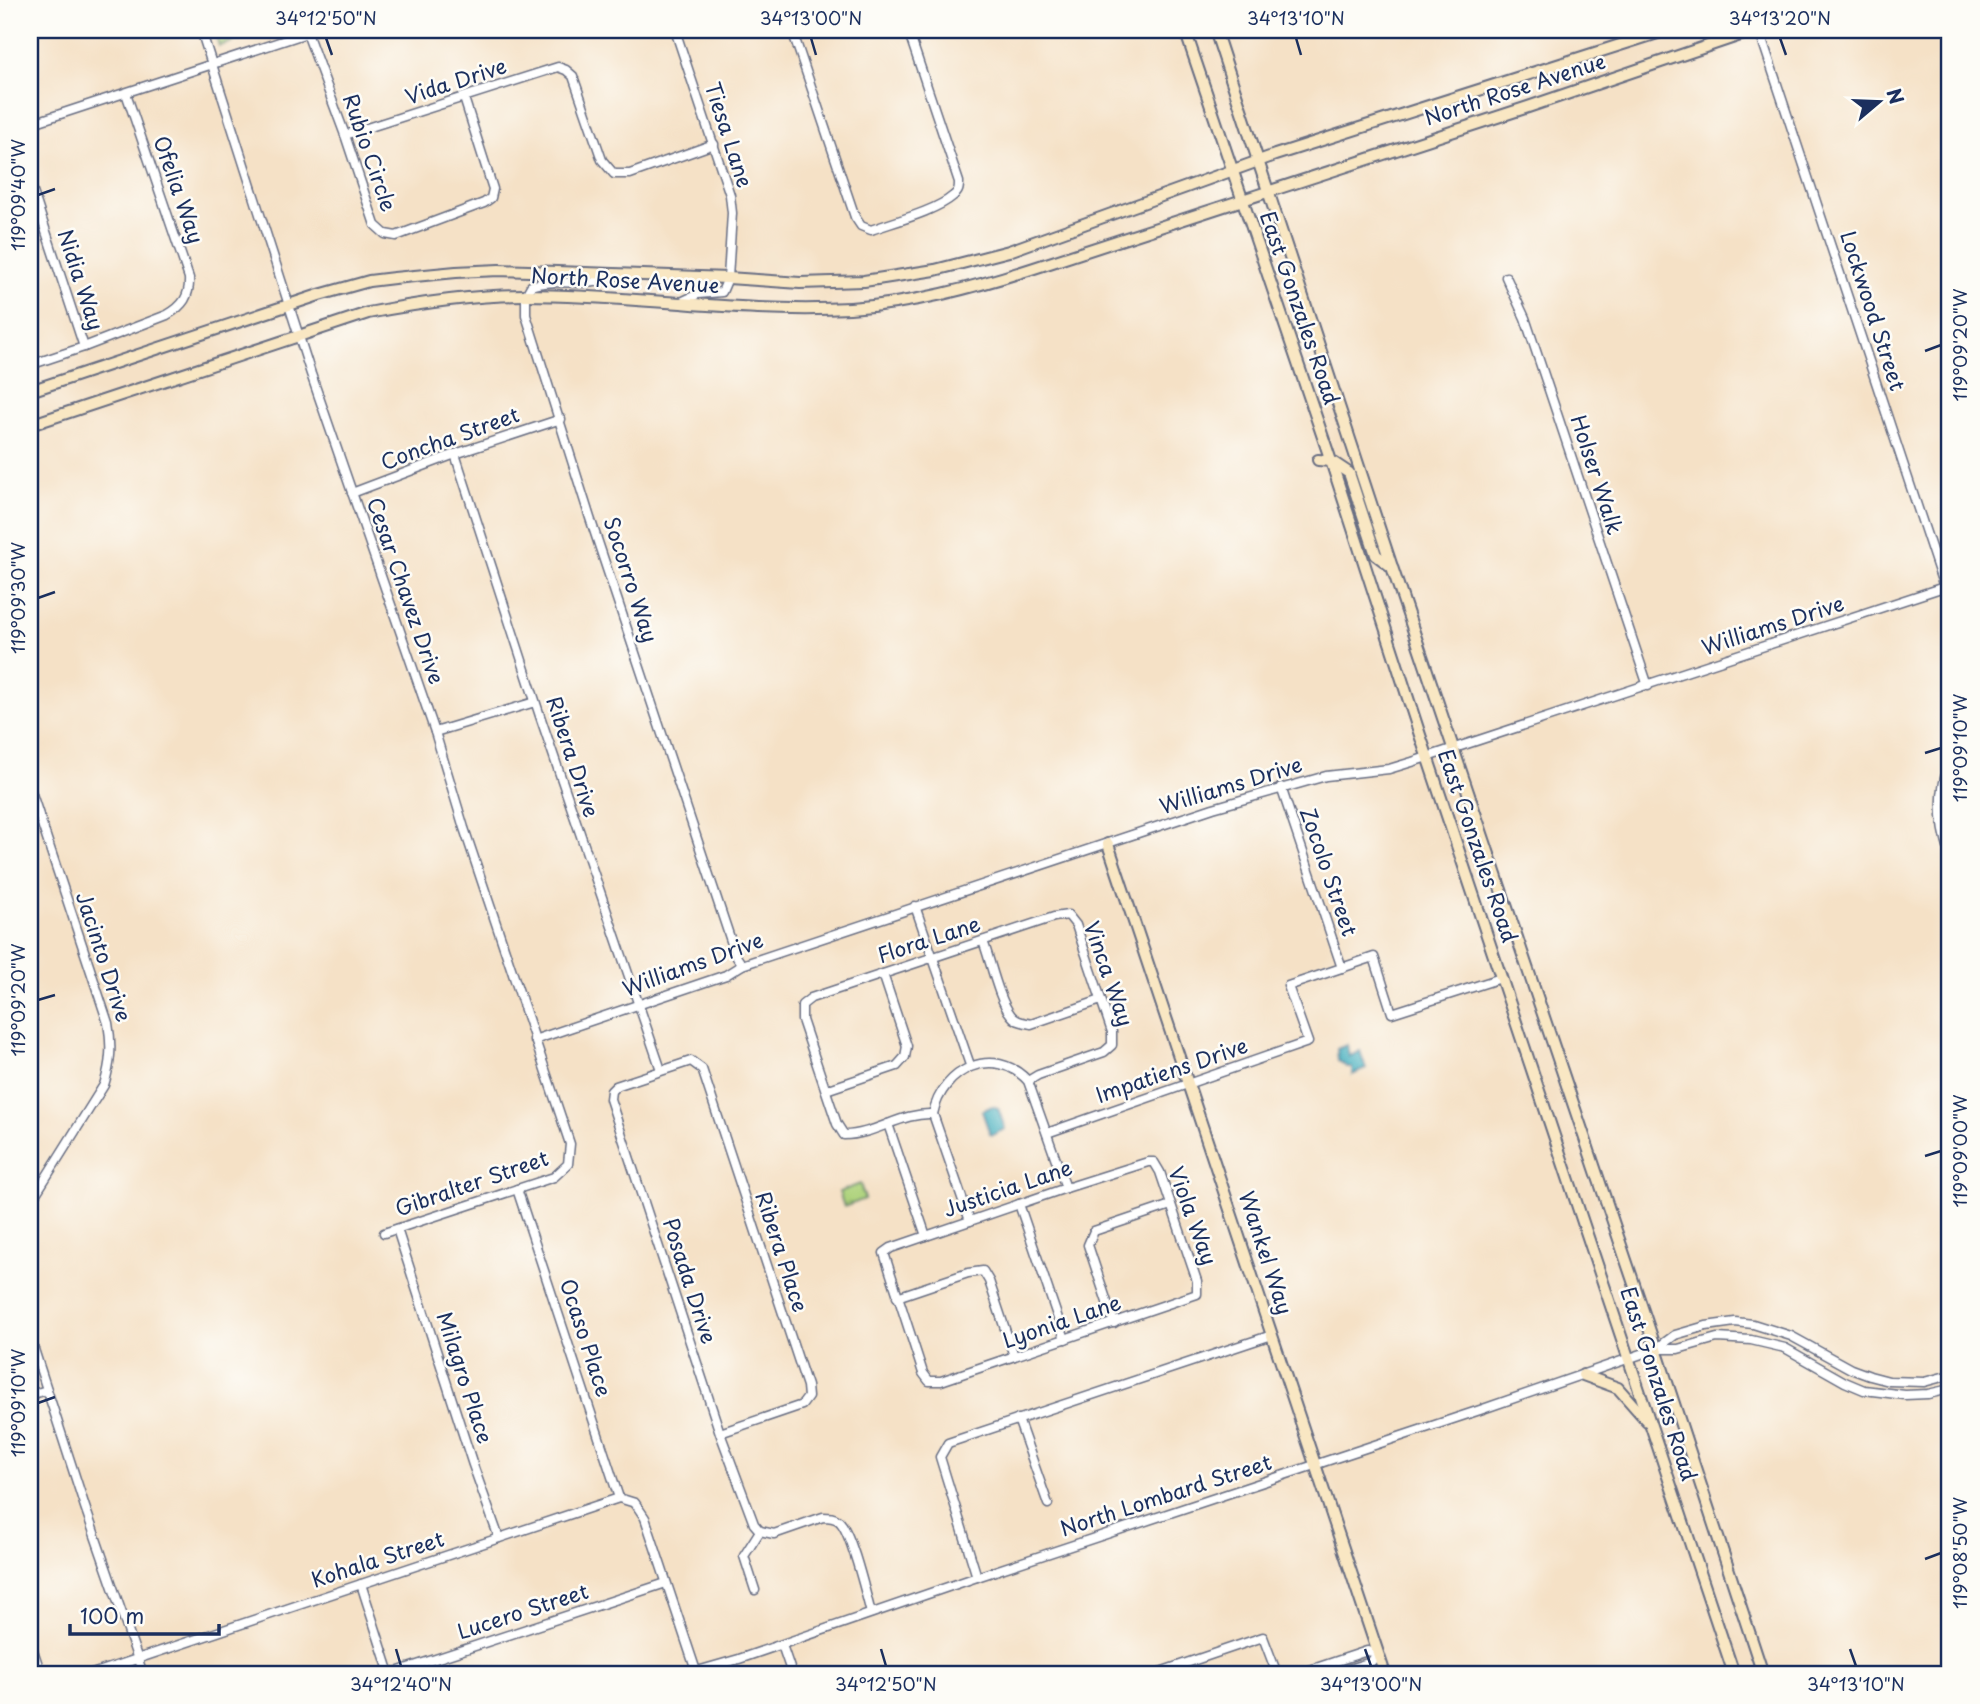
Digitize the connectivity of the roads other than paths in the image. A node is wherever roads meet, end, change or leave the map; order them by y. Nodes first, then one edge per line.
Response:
1 (201, 30) edge
2 (675, 30) edge
3 (792, 30) edge
4 (908, 30) edge
5 (1185, 30) edge
6 (1215, 30) edge
7 (1667, 30) edge
8 (1757, 30) edge
9 (312, 31) edge
10 (212, 65) junction
11 (126, 93) junction
12 (464, 98) junction
13 (30, 124) edge
14 (345, 135) junction
15 (714, 144) junction
16 (1258, 161) junction
17 (1233, 171) junction
18 (30, 183) edge
19 (1268, 191) junction
20 (1242, 200) junction
21 (614, 275) junction
22 (1506, 277) dead end
23 (728, 278) junction
24 (526, 295) junction
25 (680, 302) junction
26 (288, 304) junction
27 (298, 335) junction
28 (84, 347) junction
29 (30, 365) edge
30 (30, 391) edge
31 (561, 419) junction
32 (30, 425) edge
33 (455, 454) junction
34 (1318, 460) dead end
35 (1331, 461) junction
36 (352, 493) junction
37 (1392, 567) junction
38 (1944, 587) junction
39 (1950, 605) edge
40 (1648, 685) junction
41 (536, 702) junction
42 (435, 732) junction
43 (1453, 749) junction
44 (1427, 757) junction
45 (1950, 762) edge
46 (1281, 788) junction
47 (30, 789) edge
48 (1108, 844) junction
49 (1950, 854) edge
50 (915, 906) junction
51 (1070, 918) joint
52 (984, 941) junction
53 (933, 958) junction
54 (742, 965) junction
55 (1342, 968) junction
56 (883, 974) junction
57 (1502, 978) junction
58 (1101, 1000) junction
59 (637, 1004) junction
60 (534, 1040) junction
61 (971, 1065) junction
62 (661, 1070) junction
63 (1028, 1081) junction
64 (1188, 1085) junction
65 (826, 1090) junction
66 (933, 1114) junction
67 (888, 1124) junction
68 (1047, 1133) junction
69 (1148, 1162) joint
70 (568, 1164) joint
71 (1066, 1188) junction
72 (517, 1189) junction
73 (30, 1203) edge
74 (1019, 1204) junction
75 (1171, 1205) junction
76 (970, 1221) junction
77 (397, 1228) junction
78 (384, 1233) dead end
79 (926, 1236) junction
80 (1197, 1288) joint
81 (897, 1297) junction
82 (1114, 1323) junction
83 (1272, 1335) junction
84 (30, 1337) edge
85 (1065, 1339) junction
86 (1656, 1349) junction
87 (1014, 1356) junction
88 (1629, 1359) junction
89 (1583, 1375) junction
90 (1950, 1375) edge
91 (1950, 1389) edge
92 (47, 1390) junction
93 (30, 1395) edge
94 (1018, 1419) junction
95 (1652, 1427) junction
96 (720, 1433) junction
97 (1315, 1465) junction
98 (619, 1498) junction
99 (1048, 1504) dead end
100 (760, 1531) junction
101 (499, 1538) junction
102 (977, 1577) junction
103 (666, 1583) junction
104 (361, 1584) junction
105 (755, 1590) dead end
106 (871, 1613) junction
107 (30, 1641) edge
108 (782, 1645) junction
109 (1378, 1653) junction
110 (138, 1658) junction
111 (696, 1672) edge
112 (41, 1674) edge
113 (92, 1674) edge
114 (144, 1674) edge
115 (390, 1674) edge
116 (687, 1674) edge
117 (792, 1674) edge
118 (1154, 1674) edge
119 (1277, 1674) edge
120 (1298, 1674) edge
121 (1333, 1674) edge
122 (1385, 1674) edge
123 (1734, 1674) edge
124 (1763, 1674) edge

1 - 10 street, Cesar Chavez Drive
2 - 15 street, Tiesa Lane
3 - 4 street
5 - 17 main road, East Gonzales Road
6 - 16 main road, East Gonzales Road
7 - 16 main road, North Rose Avenue
8 - 19 main road, North Rose Avenue
8 - 38 street, Lockwood Street
9 - 10 street
9 - 14 street, Rubio Circle
10 - 11 street
10 - 26 street, Cesar Chavez Drive
11 - 13 street
11 - 28 street, Ofelia Way
12 - 14 street, Vida Drive
12 - 14 street, Rubio Circle
12 - 15 street, Vida Drive
15 - 23 street, Tiesa Lane
16 - 17 main road, North Rose Avenue
16 - 19 main road, East Gonzales Road
17 - 20 main road, East Gonzales Road
17 - 23 main road, North Rose Avenue
18 - 28 street, Nidia Way
19 - 20 main road, North Rose Avenue
19 - 37 main road, East Gonzales Road
20 - 25 main road, North Rose Avenue
20 - 35 main road, East Gonzales Road
21 - 23 main road, North Rose Avenue
21 - 24 street
21 - 26 main road, North Rose Avenue
22 - 40 street, Holser Walk
23 - 25 street
24 - 25 main road, North Rose Avenue
24 - 27 main road, North Rose Avenue
24 - 31 street, Socorro Way
26 - 27 street, Cesar Chavez Drive
26 - 30 main road, North Rose Avenue
27 - 32 main road, North Rose Avenue
27 - 36 street, Cesar Chavez Drive
28 - 29 street
31 - 33 street, Concha Street
31 - 54 street, Socorro Way
33 - 36 street, Concha Street
33 - 41 street, Ribera Drive
34 - 35 main road
35 - 37 main road
35 - 44 main road, East Gonzales Road
36 - 42 street, Cesar Chavez Drive
37 - 43 main road, East Gonzales Road
38 - 39 street, Lockwood Street
38 - 40 street, Williams Drive
40 - 43 street, Williams Drive
41 - 42 street
41 - 59 street, Ribera Drive
42 - 60 street, Cesar Chavez Drive
43 - 44 street, Williams Drive
43 - 86 main road, East Gonzales Road
44 - 46 street, Williams Drive
44 - 57 main road, East Gonzales Road
45 - 49 street
46 - 48 street, Williams Drive
46 - 55 street, Zocolo Street
47 - 73 street, Jacinto Drive
48 - 50 street, Williams Drive
48 - 64 main road, Wankel Way
50 - 53 street
50 - 54 street, Williams Drive
51 - 52 street, Flora Lane
51 - 58 street, Vinca Way
52 - 53 street, Flora Lane
52 - 58 street
53 - 56 street, Flora Lane
53 - 61 street
54 - 59 street, Williams Drive
55 - 57 street, Zocolo Street
55 - 64 street, Impatiens Drive
56 - 65 street
56 - 65 street, Flora Lane
57 - 88 main road, East Gonzales Road
58 - 63 street, Vinca Way
59 - 60 street, Williams Drive
59 - 62 street, Ribera Drive
60 - 70 street, Cesar Chavez Drive
61 - 63 street
61 - 66 street
62 - 96 street, Posada Drive
62 - 96 street, Ribera Place
63 - 68 street
64 - 68 street, Impatiens Drive
64 - 83 main road, Wankel Way
65 - 67 street
66 - 67 street
66 - 76 street
67 - 79 street
68 - 71 street
69 - 71 street, Justicia Lane
69 - 75 street, Viola Way
70 - 72 street, Gibralter Street
71 - 74 street, Justicia Lane
72 - 77 street, Gibralter Street
72 - 98 street, Ocaso Place
74 - 76 street, Justicia Lane
74 - 85 street
75 - 80 street, Viola Way
75 - 82 street
76 - 79 street, Justicia Lane
77 - 78 street, Gibralter Street
77 - 101 street, Milagro Place
79 - 81 street, Justicia Lane
80 - 82 street, Lyonia Lane
81 - 87 street, Lyonia Lane
81 - 87 street
82 - 85 street, Lyonia Lane
83 - 94 street
83 - 97 main road, Wankel Way
84 - 92 street
85 - 87 street, Lyonia Lane
86 - 88 street, North Lombard Street
86 - 90 street
86 - 91 street
86 - 124 main road, East Gonzales Road
88 - 89 street, North Lombard Street
88 - 95 main road, East Gonzales Road
89 - 95 main road
89 - 97 street, North Lombard Street
92 - 93 street
92 - 110 street
94 - 99 street
94 - 102 street
95 - 123 main road, East Gonzales Road
96 - 100 street, Posada Drive
97 - 102 street, North Lombard Street
97 - 109 main road, Wankel Way
98 - 101 street, Kohala Street
98 - 103 street
100 - 105 street
100 - 106 street
101 - 104 street, Kohala Street
102 - 106 street, North Lombard Street
103 - 111 street
103 - 115 street, Lucero Street
104 - 110 street, Kohala Street
104 - 115 street
106 - 108 street, North Lombard Street
107 - 112 street
108 - 111 street, North Lombard Street
108 - 117 street
109 - 120 street
109 - 121 street
109 - 122 main road, Wankel Way
110 - 113 street, Kohala Street
110 - 114 street
111 - 116 street, North Lombard Street
118 - 119 street

